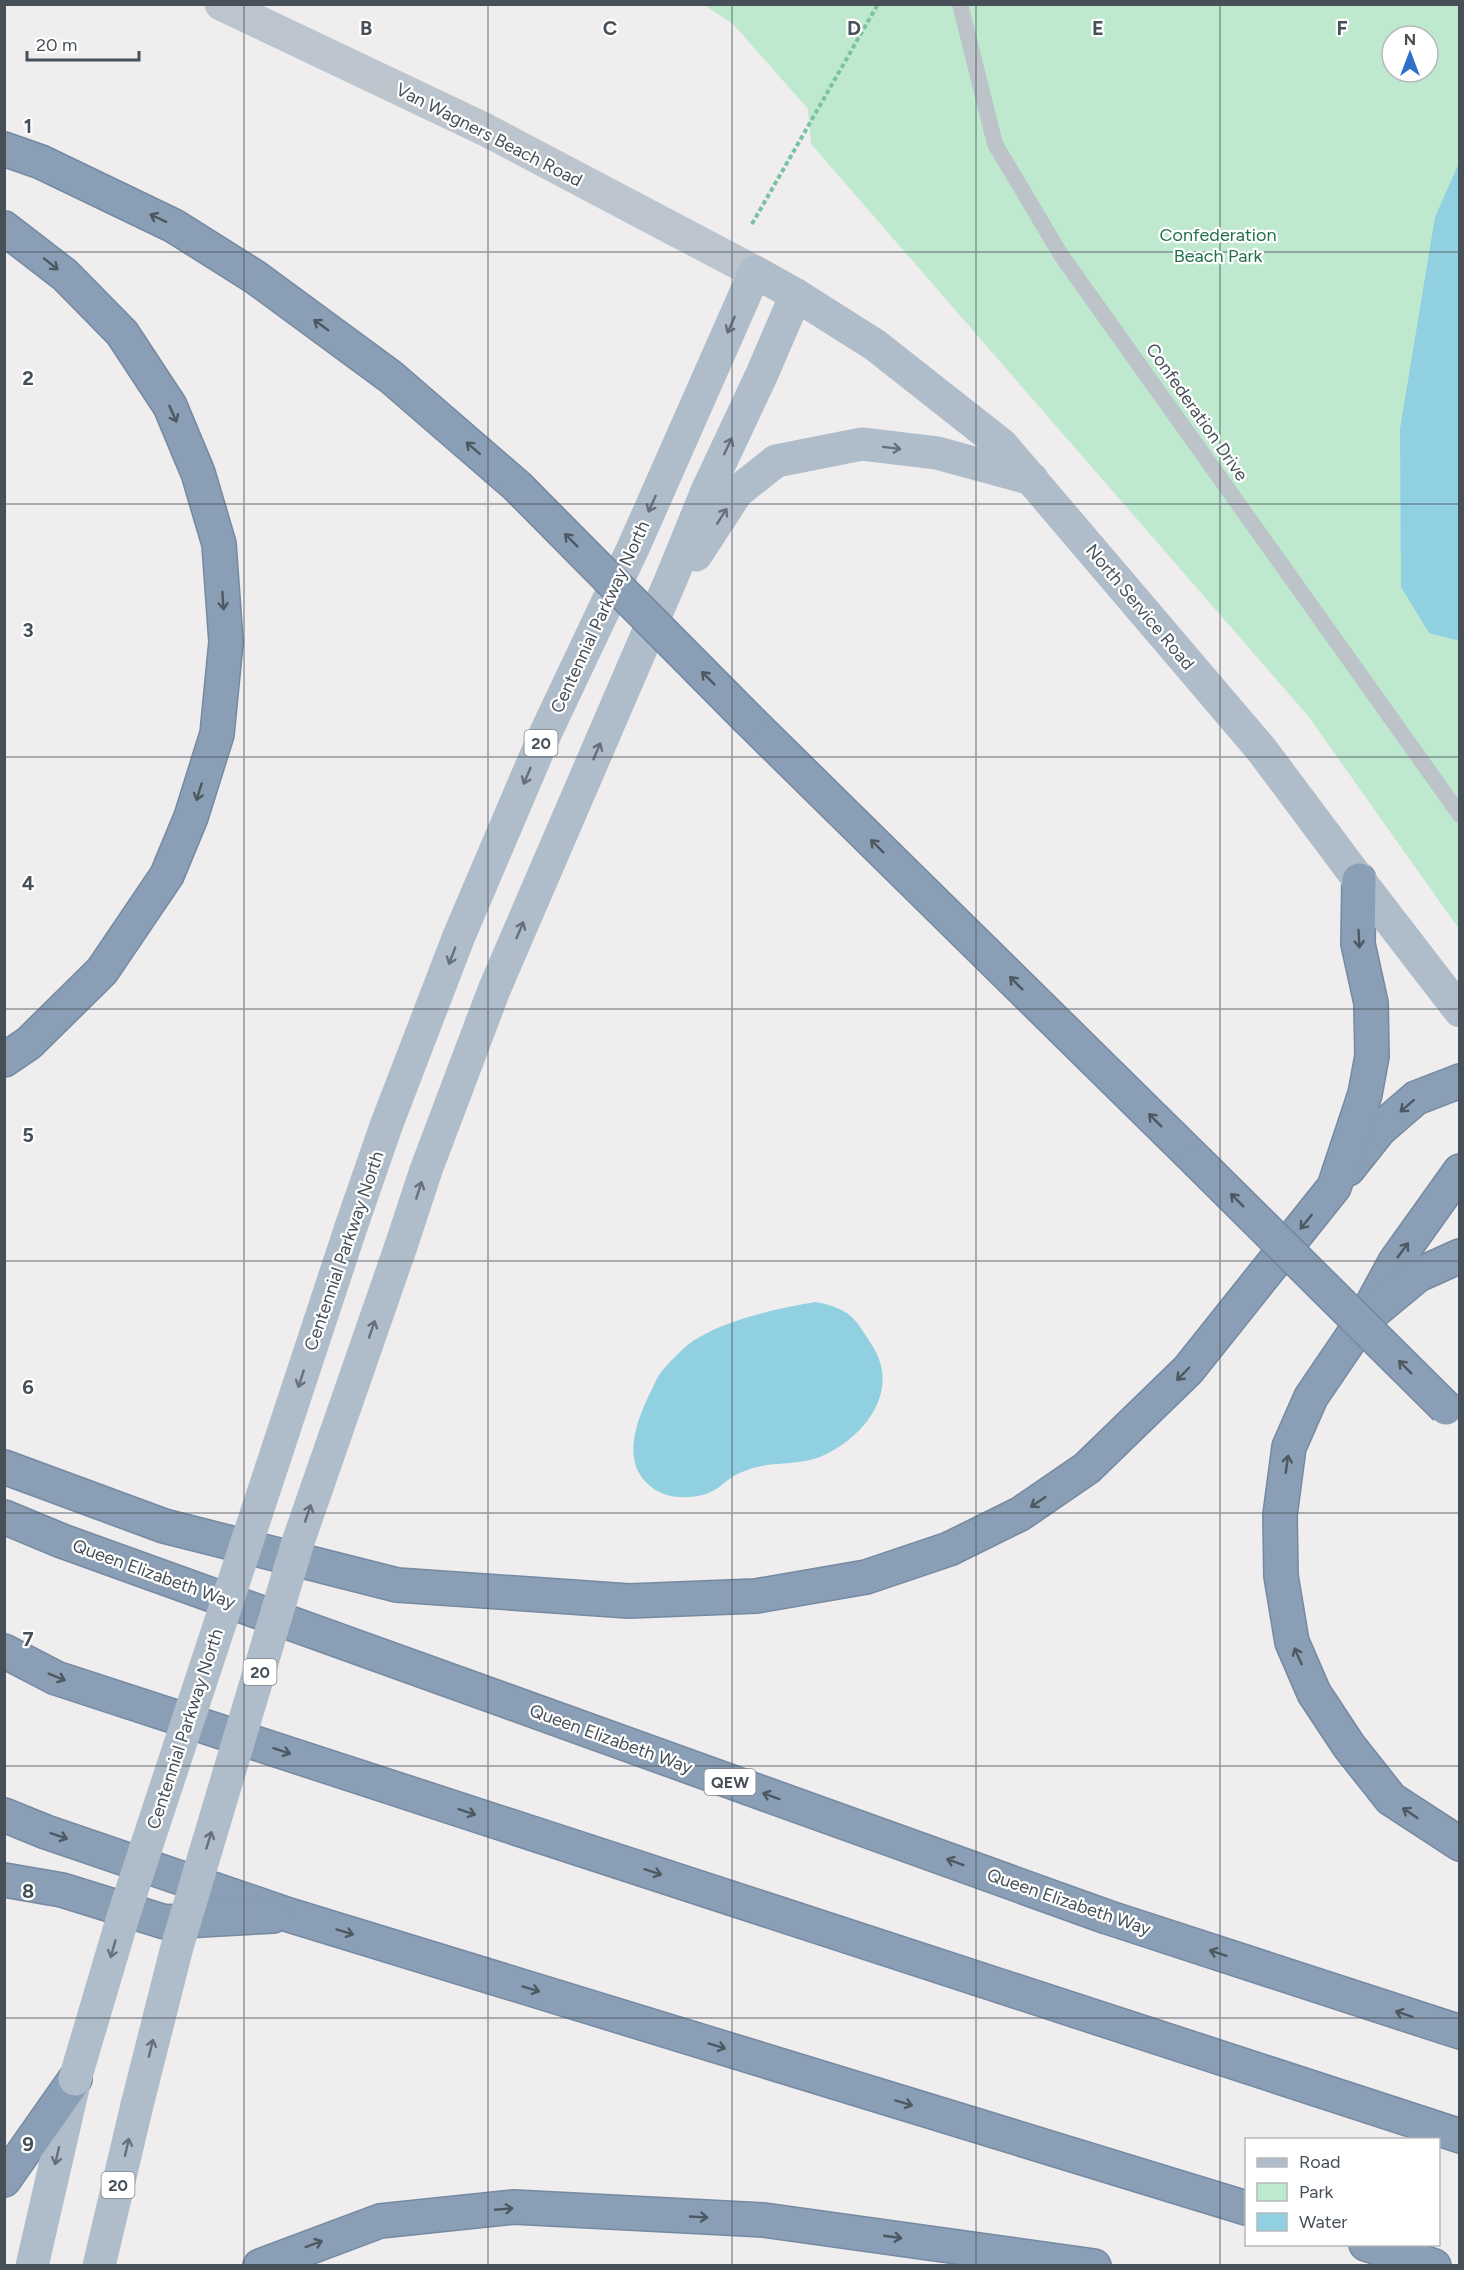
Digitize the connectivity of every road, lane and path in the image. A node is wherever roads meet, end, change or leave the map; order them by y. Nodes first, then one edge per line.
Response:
1 (221, 4) edge
2 (878, 4) edge
3 (960, 4) edge
4 (4, 149) edge
5 (752, 224) dead end
6 (4, 228) edge
7 (754, 272) junction
8 (796, 295) junction
9 (1032, 479) junction
10 (672, 577) junction
11 (1460, 815) edge
12 (1359, 880) junction
13 (1460, 1011) edge
14 (4, 1060) edge
15 (1460, 1081) edge
16 (1460, 1171) edge
17 (1334, 1188) junction
18 (1460, 1256) edge
19 (1364, 1319) junction
20 (1453, 1415) edge
21 (4, 1467) edge
22 (4, 1517) edge
23 (4, 1651) edge
24 (4, 1815) edge
25 (1460, 1844) edge
26 (4, 1880) edge
27 (289, 1915) junction
28 (1460, 2032) edge
29 (75, 2079) junction
30 (1460, 2136) edge
31 (4, 2180) edge
32 (1245, 2208) edge
33 (1372, 2246) edge
34 (32, 2265) edge
35 (99, 2265) edge
36 (260, 2265) edge
37 (1094, 2265) edge
38 (1434, 2265) edge

1 - 7 street, Van Wagners Beach Road
2 - 5 path
3 - 11 lane, Confederation Drive
20 -> 4 highway, bridge
6 -> 14 highway
7 - 8 main road, North Service Road
7 -> 29 main road, Centennial Parkway North / 20, bridge
8 - 9 main road, North Service Road
10 -> 8 main road, 20
10 -> 9 main road
9 - 12 main road, North Service Road
35 -> 10 main road, 20, bridge
12 - 13 main road, North Service Road
12 -> 17 highway
15 -> 17 highway
19 -> 16 highway
17 -> 21 highway
18 - 19 highway
25 -> 19 highway
28 -> 22 highway, Queen Elizabeth Way / QEW
23 -> 30 highway
24 -> 27 highway
26 - 27 highway
27 -> 32 highway
29 - 31 highway
29 -> 34 main road, Centennial Parkway North / 20
33 - 38 highway
36 -> 37 highway

